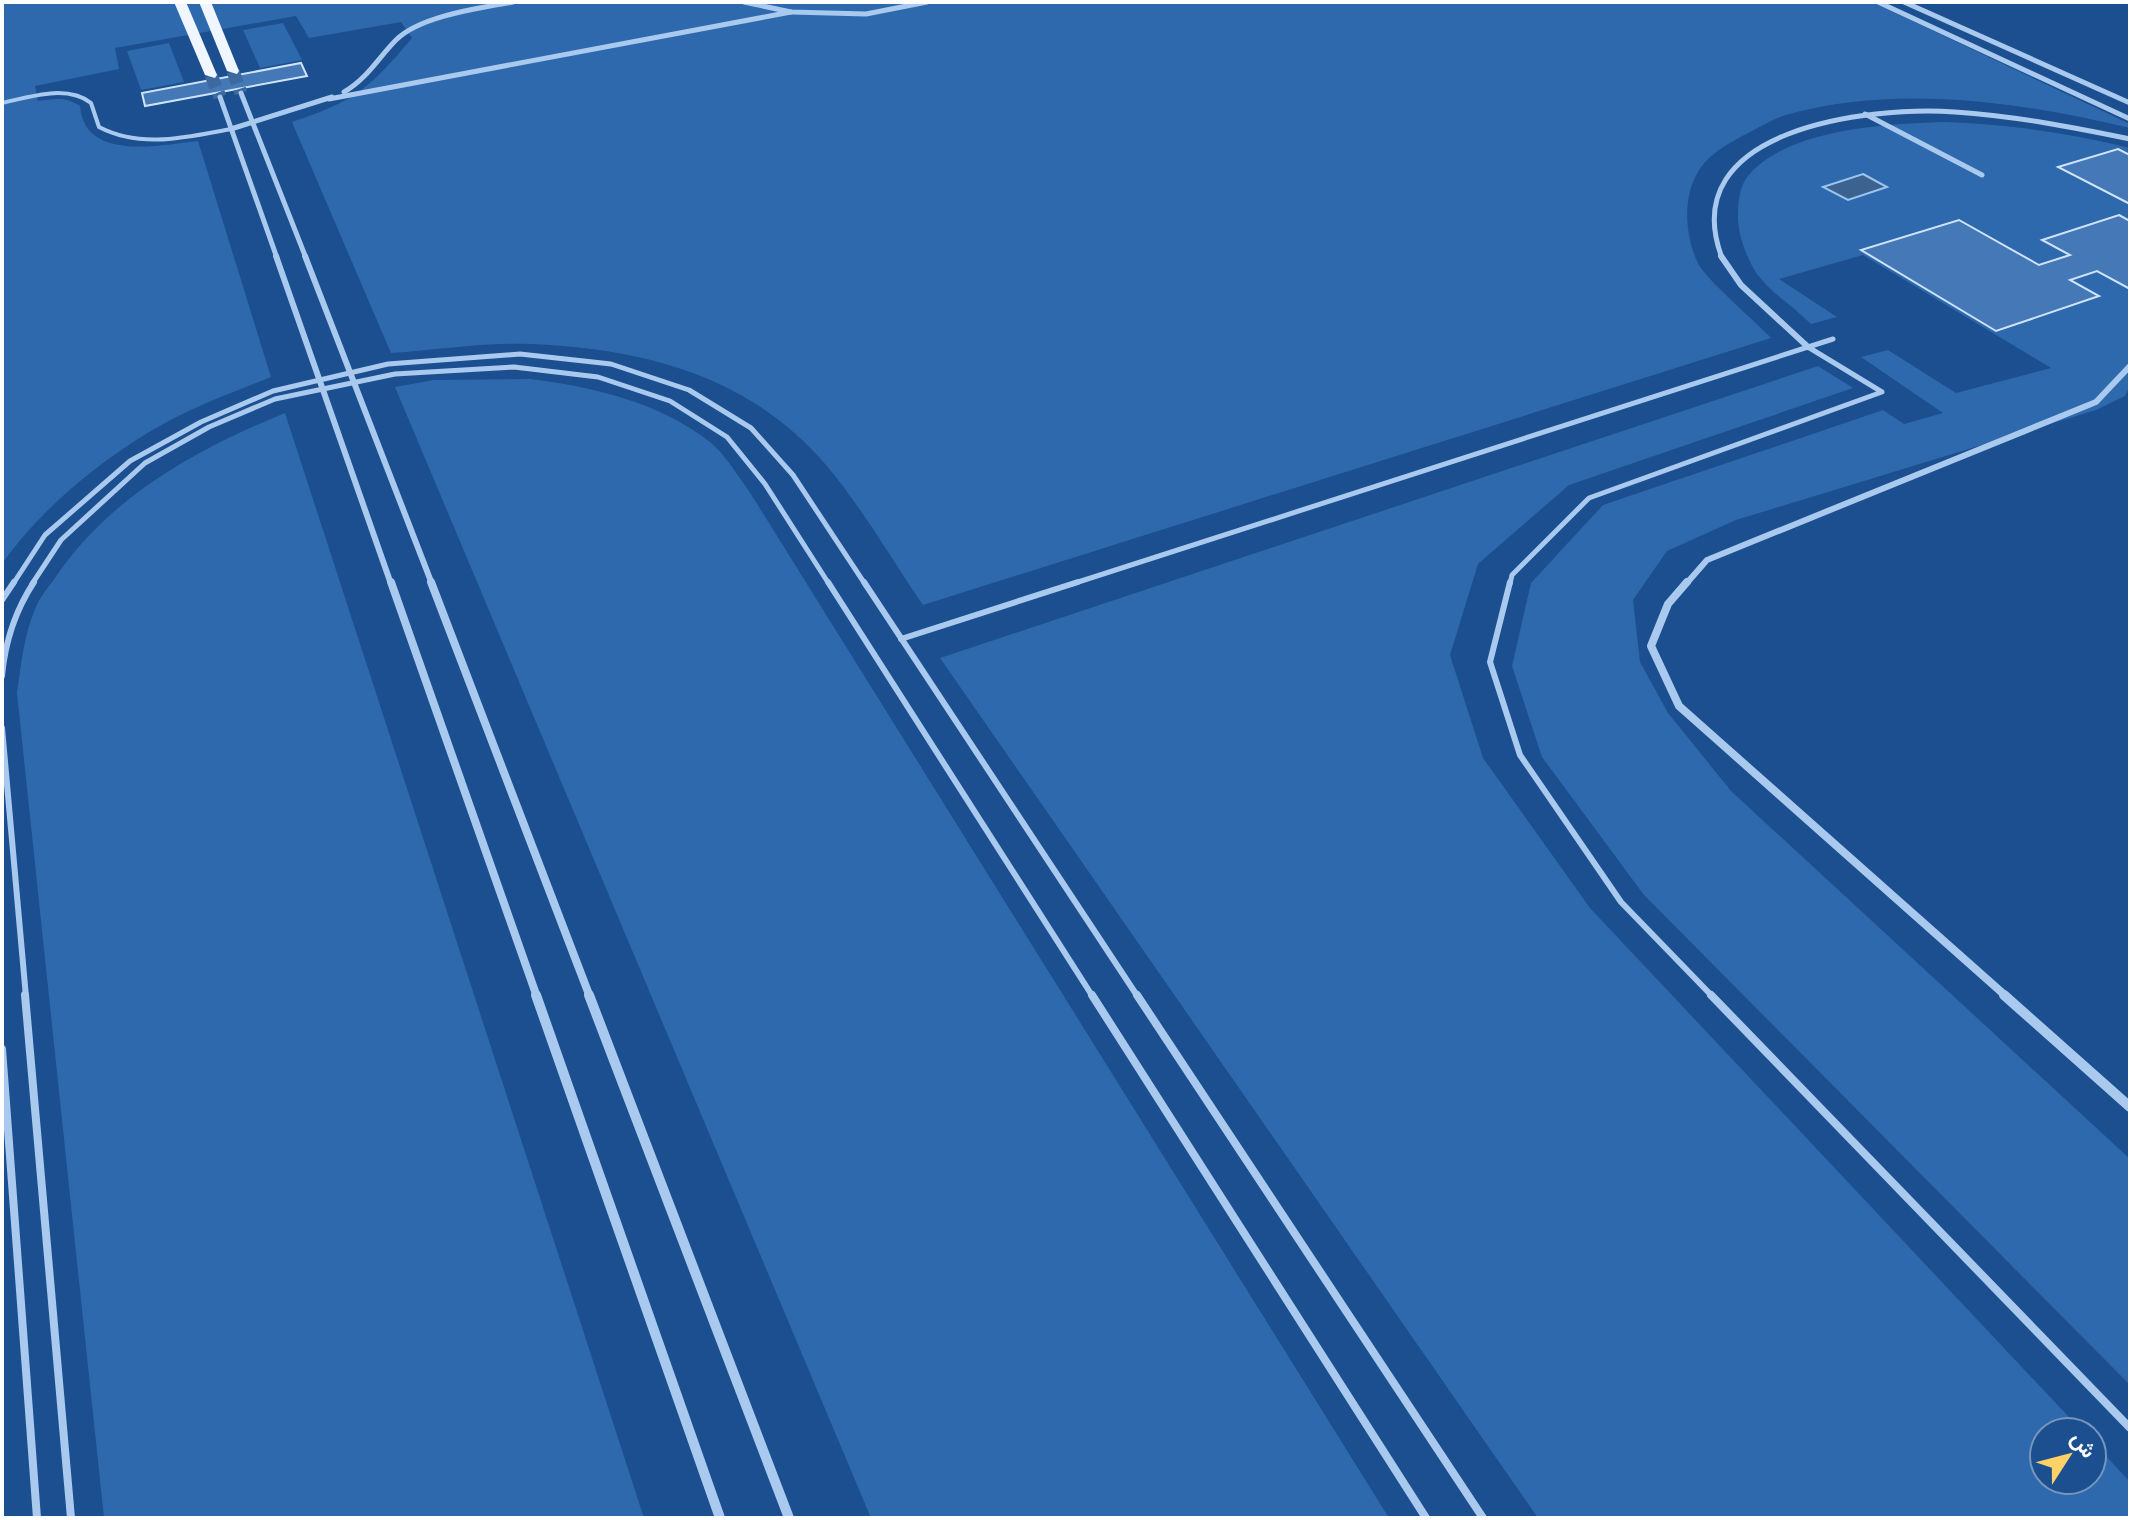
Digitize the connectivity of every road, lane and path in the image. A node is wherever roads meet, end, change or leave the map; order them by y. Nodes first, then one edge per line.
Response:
1 (180, 2) edge
2 (205, 2) edge
3 (513, 2) edge
4 (744, 2) edge
5 (927, 2) edge
6 (1878, 2) edge
7 (1904, 2) edge
8 (791, 12) junction
9 (233, 71) tunnel mouth
10 (211, 75) tunnel mouth
11 (241, 93) tunnel mouth
12 (220, 97) tunnel mouth
13 (329, 99) junction
14 (2, 103) edge
15 (2130, 103) edge
16 (1864, 114) junction
17 (2130, 119) edge
18 (252, 121) junction
19 (231, 129) junction
20 (2130, 139) edge
21 (1982, 175) dead end
22 (1833, 339) dead end
23 (1808, 347) junction
24 (2130, 366) edge
25 (351, 373) junction
26 (355, 382) junction
27 (324, 384) junction
28 (2, 600) edge
29 (901, 639) junction
30 (2, 676) edge
31 (2, 728) edge
32 (2, 1049) edge
33 (2130, 1107) edge
34 (2130, 1428) edge
35 (37, 1518) edge
36 (71, 1518) edge
37 (720, 1518) edge
38 (789, 1518) edge
39 (1426, 1518) edge
40 (1483, 1518) edge

1 - 10 main road
2 - 9 main road
3 - 13 street
4 - 8 street
5 - 8 street
6 - 17 street
7 - 15 street
8 - 13 street
11 - 18 street
12 - 19 street
13 - 18 street
14 - 19 lane
16 - 20 street
16 - 21 street
16 - 23 street
18 - 19 street
18 - 25 street
19 - 27 street
22 - 23 lane
23 - 29 lane
23 - 34 lane
24 - 33 street
25 - 26 street
25 - 27 lane
25 - 29 lane
26 - 27 lane
26 - 38 street
26 - 39 lane
27 - 28 lane
27 - 30 lane
27 - 37 street
29 - 40 lane
31 - 36 lane
32 - 35 lane

